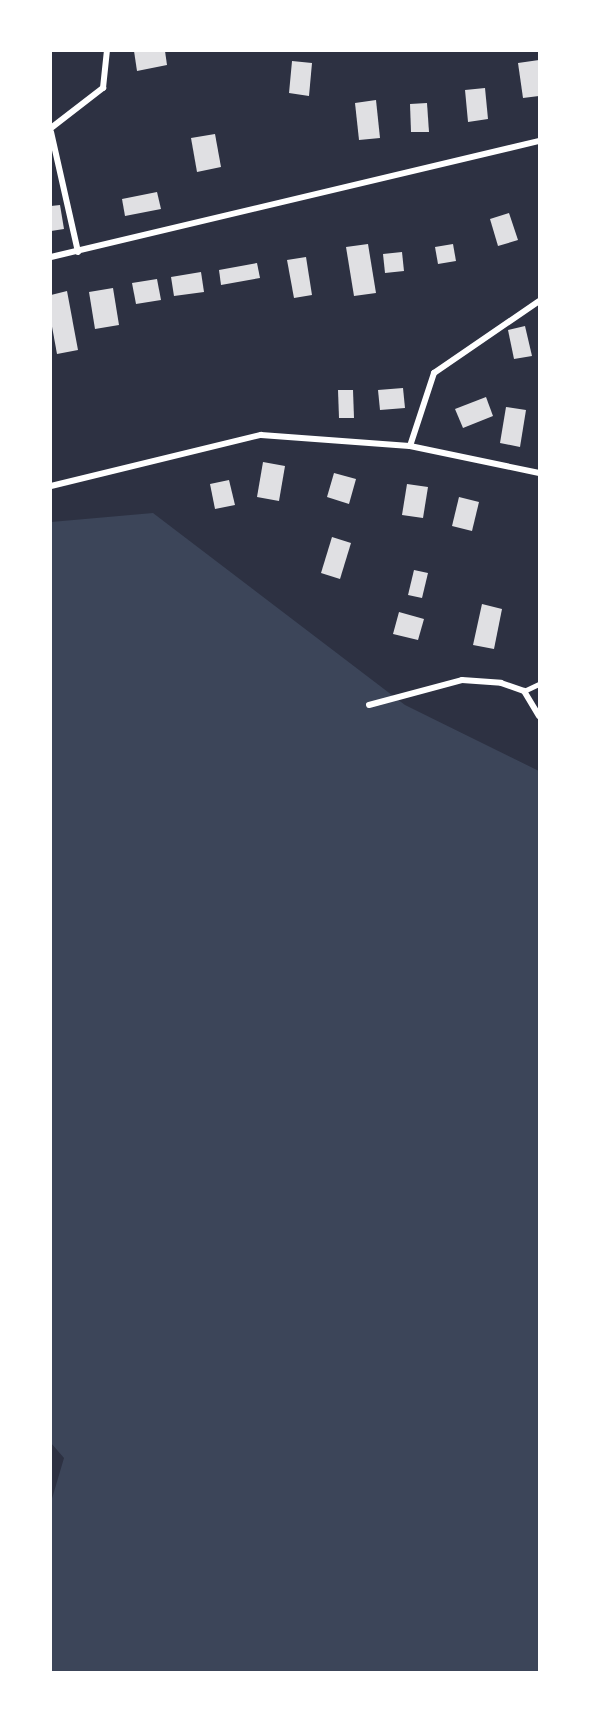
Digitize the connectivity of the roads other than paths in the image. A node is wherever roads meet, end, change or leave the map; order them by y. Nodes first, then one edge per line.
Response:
1 (107, 51) edge
2 (51, 130) edge
3 (539, 141) edge
4 (78, 252) junction
5 (51, 257) edge
6 (539, 301) edge
7 (410, 446) junction
8 (539, 473) edge
9 (51, 486) edge
10 (539, 684) edge
11 (524, 691) junction
12 (369, 705) dead end
13 (539, 716) edge

1 - 2 street
2 - 4 street
3 - 4 street
4 - 5 street
6 - 7 street
7 - 8 street
7 - 9 street
10 - 11 lane
11 - 12 street
11 - 13 street

